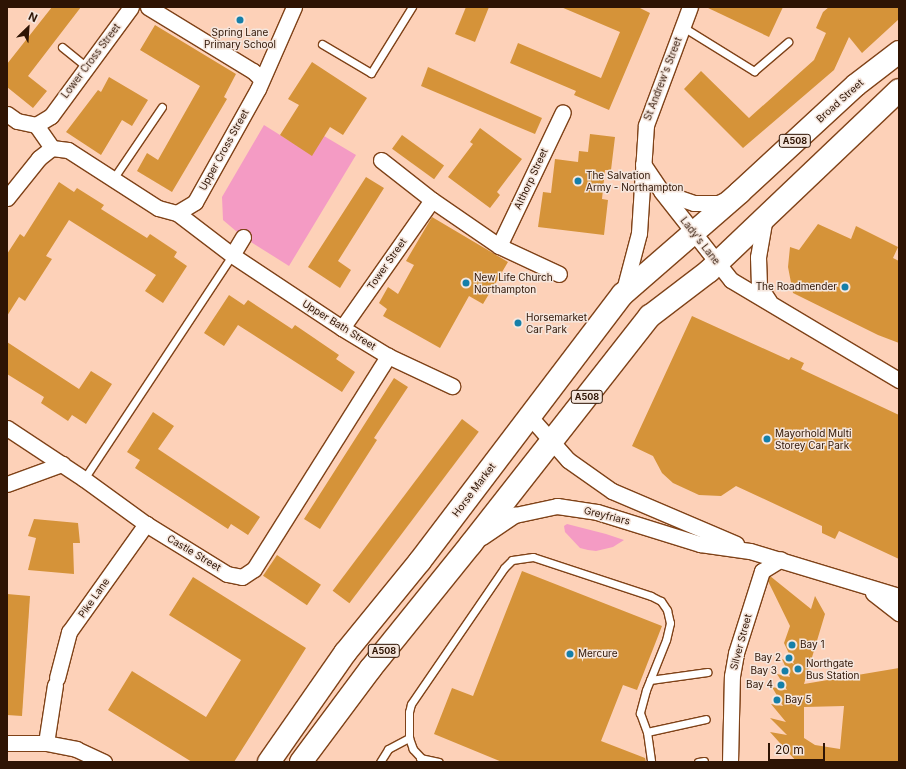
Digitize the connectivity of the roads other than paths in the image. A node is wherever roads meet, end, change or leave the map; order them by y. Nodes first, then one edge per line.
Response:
1 (131, 7) edge
2 (148, 7) edge
3 (294, 7) edge
4 (412, 7) edge
5 (690, 7) edge
6 (683, 27) junction
7 (788, 42) dead end
8 (322, 44) dead end
9 (62, 47) dead end
10 (899, 52) edge
11 (87, 66) junction
12 (261, 79) junction
13 (899, 90) edge
14 (162, 106) dead end
15 (563, 112) dead end
16 (7, 114) edge
17 (36, 125) junction
18 (52, 148) junction
19 (381, 160) dead end
20 (644, 164) junction
21 (113, 179) junction
22 (661, 192) junction
23 (739, 193) junction
24 (7, 198) edge
25 (432, 200) junction
26 (177, 213) junction
27 (765, 216) junction
28 (693, 232) junction
29 (243, 237) dead end
30 (499, 246) junction
31 (232, 255) junction
32 (717, 263) junction
33 (559, 274) dead end
34 (623, 294) junction
35 (770, 303) junction
36 (342, 328) junction
37 (388, 356) junction
38 (899, 380) edge
39 (452, 386) dead end
40 (531, 418) junction
41 (7, 428) edge
42 (552, 442) junction
43 (62, 464) junction
44 (84, 479) junction
45 (7, 484) edge
46 (146, 524) junction
47 (471, 544) junction
48 (750, 551) junction
49 (781, 559) junction
50 (863, 586) junction
51 (899, 596) edge
52 (899, 613) edge
53 (707, 672) dead end
54 (650, 680) junction
55 (706, 719) dead end
56 (647, 732) junction
57 (409, 738) junction
58 (7, 743) edge
59 (46, 743) junction
60 (423, 760) edge
61 (104, 762) edge
62 (270, 762) edge
63 (301, 762) edge
64 (380, 762) edge
65 (439, 762) edge
66 (652, 762) edge
67 (730, 762) edge

1 - 11 street, Lower Cross Street
2 - 12 street
3 - 12 street, Upper Cross Street
4 - 8 lane
5 - 6 street, St Andrew's Street
6 - 7 lane
6 - 20 street, St Andrew's Street
9 - 11 lane
10 - 23 highway, Broad Street / A508
11 - 17 street, Lower Cross Street
12 - 26 street, Upper Cross Street
13 - 27 highway, A508
14 - 21 lane
15 - 30 street, Althorp Street
16 - 17 street
17 - 18 street
18 - 21 street, Upper Bath Street
18 - 24 street
19 - 25 street
20 - 22 street, Lady's Lane
20 - 34 street, St Andrew's Street
21 - 26 street, Upper Bath Street
22 - 23 street
22 - 28 street, Lady's Lane
23 - 28 highway, Broad Street / A508
25 - 30 street
25 - 36 street, Tower Street
26 - 31 street, Upper Bath Street
27 - 32 highway, A508
27 - 35 street, Lady's Lane
28 - 32 street, Lady's Lane
28 - 34 highway, Horse Market / A508
29 - 31 street
30 - 33 street
31 - 36 street, Upper Bath Street
31 - 44 lane
32 - 35 street, Lady's Lane
32 - 42 highway, A508
34 - 40 highway, Horse Market / A508
35 - 38 street, Lady's Lane
36 - 37 street, Upper Bath Street
37 - 39 street, Upper Bath Street
37 - 46 street, Castle Street
40 - 42 street, Greyfriars
40 - 62 highway, Horse Market / A508
41 - 43 street, Castle Street
42 - 47 highway, A508
42 - 48 street, Greyfriars
43 - 44 street, Castle Street
43 - 45 street
44 - 46 street, Castle Street
46 - 59 street, Pike Lane
47 - 48 street, Greyfriars
47 - 63 highway, A508
48 - 49 street, Greyfriars
49 - 50 street, Greyfriars
49 - 67 street, Silver Street
50 - 51 street, Greyfriars
50 - 52 street
53 - 54 lane
54 - 56 lane
54 - 57 lane
55 - 56 lane
56 - 66 lane
57 - 60 lane
57 - 64 lane
58 - 59 street
59 - 61 street
60 - 65 lane

